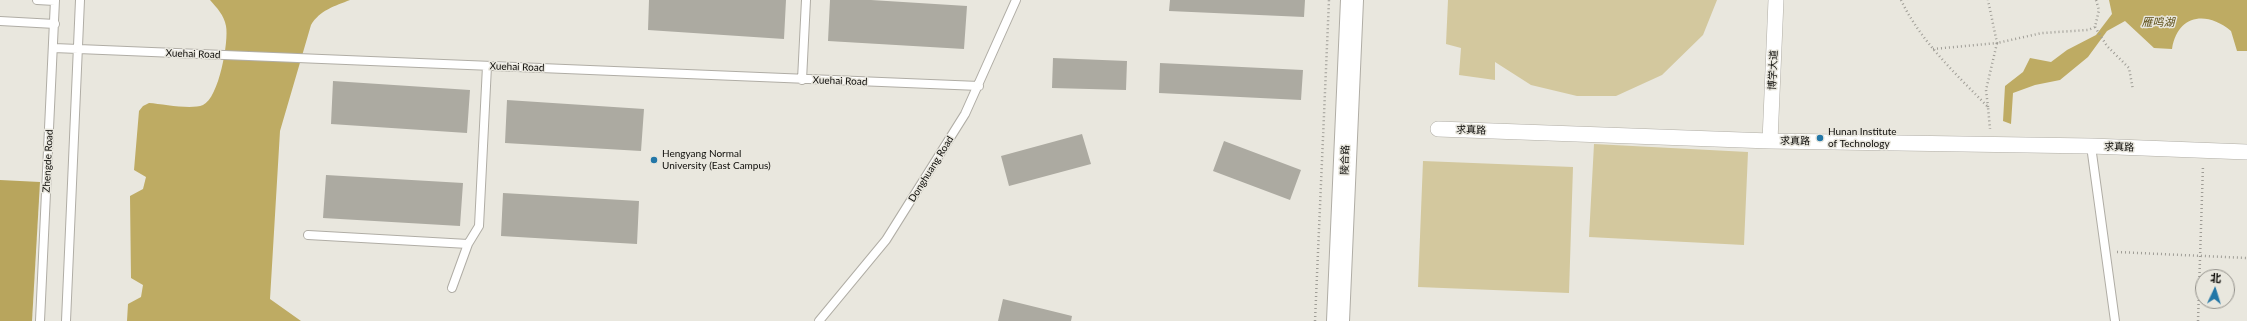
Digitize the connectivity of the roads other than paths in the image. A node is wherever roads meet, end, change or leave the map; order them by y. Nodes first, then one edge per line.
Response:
1 (37, 0) edge
2 (55, 0) edge
3 (80, 0) edge
4 (806, 0) edge
5 (1016, 0) edge
6 (1352, 0) edge
7 (1366, 0) edge
8 (1776, 0) edge
9 (0, 21) edge
10 (55, 24) junction
11 (54, 48) junction
12 (79, 49) junction
13 (487, 66) junction
14 (802, 80) junction
15 (979, 86) junction
16 (1438, 128) dead end
17 (1770, 141) junction
18 (2091, 146) junction
19 (2247, 152) edge
20 (308, 234) dead end
21 (468, 244) junction
22 (452, 288) dead end
23 (40, 321) edge
24 (66, 321) edge
25 (819, 321) edge
26 (1338, 321) edge
27 (1353, 321) edge
28 (2115, 321) edge

1 - 2 lane
2 - 10 lane, Zhengde Road
3 - 12 lane
4 - 14 lane
5 - 15 lane, Donghuang Road
6 - 26 street, 陵合路
7 - 27 street, 陵合路
8 - 17 street, 博学大道
9 - 10 lane
10 - 11 lane, Zhengde Road
11 - 12 lane, Xuehai Road
11 - 23 lane, Zhengde Road
12 - 13 lane, Xuehai Road
12 - 24 lane
13 - 14 lane, Xuehai Road
13 - 21 lane
14 - 15 lane, Xuehai Road
15 - 25 lane, Donghuang Road
16 - 17 street, 求真路
17 - 18 street, 求真路
18 - 19 street, 求真路
18 - 28 lane
20 - 21 lane
21 - 22 lane

